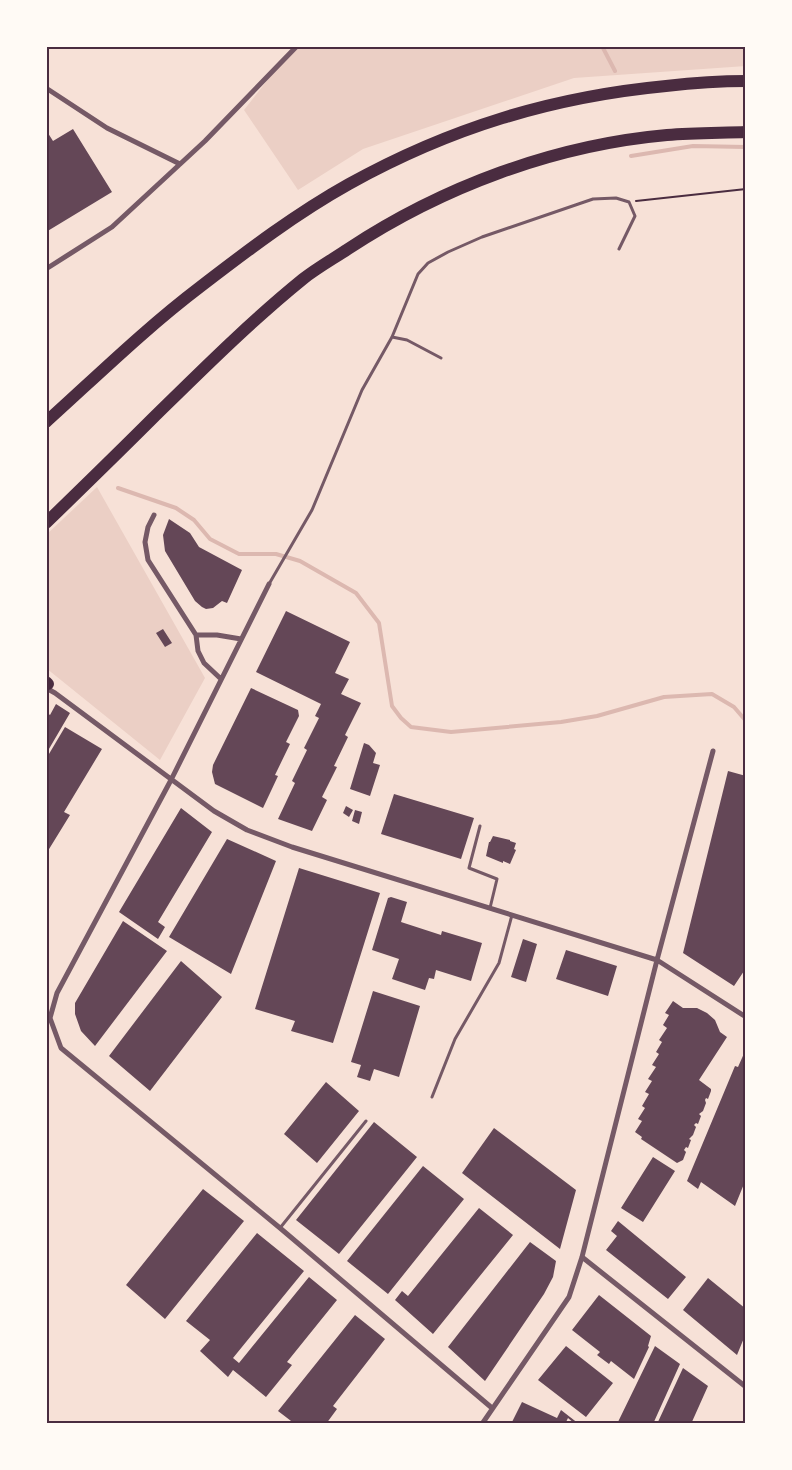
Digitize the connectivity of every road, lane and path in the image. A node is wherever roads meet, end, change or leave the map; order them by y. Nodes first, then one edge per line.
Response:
1 (298, 46) edge
2 (746, 81) edge
3 (46, 88) edge
4 (746, 132) edge
5 (180, 164) junction
6 (746, 189) edge
7 (629, 202) junction
8 (619, 249) dead end
9 (46, 269) edge
10 (392, 337) junction
11 (441, 358) dead end
12 (46, 422) edge
13 (154, 515) dead end
14 (46, 523) edge
15 (269, 584) joint
16 (196, 635) junction
17 (241, 639) junction
18 (221, 679) junction
19 (48, 686) edge
20 (713, 751) dead end
21 (171, 780) junction
22 (480, 826) dead end
23 (490, 908) junction
24 (512, 915) junction
25 (657, 960) junction
26 (746, 1018) edge
27 (432, 1097) dead end
28 (366, 1121) dead end
29 (280, 1228) junction
30 (582, 1257) junction
31 (746, 1387) edge
32 (492, 1408) junction
33 (482, 1424) edge

1 - 5 street
2 - 12 highway
3 - 5 street
4 - 14 highway
5 - 9 street
6 - 7 path
7 - 8 lane
7 - 10 lane
10 - 11 lane
10 - 15 lane
13 - 16 street
15 - 17 street
16 - 17 street
16 - 18 street
17 - 18 street
18 - 21 street
19 - 21 street
20 - 25 street
21 - 23 street
21 - 29 street
22 - 23 lane
23 - 24 street
24 - 25 street
24 - 27 lane
25 - 26 street
25 - 30 street
28 - 29 lane
29 - 32 street
30 - 31 street
30 - 32 street
32 - 33 street

